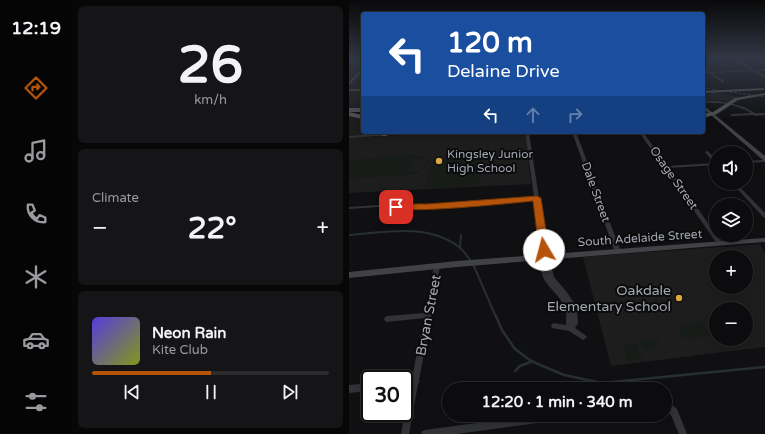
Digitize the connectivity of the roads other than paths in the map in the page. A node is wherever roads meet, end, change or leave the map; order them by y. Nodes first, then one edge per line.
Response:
1 (719, 79) edge
2 (723, 82) dead end
3 (765, 89) edge
4 (349, 90) edge
5 (361, 90) edge
6 (705, 92) edge
7 (765, 94) edge
8 (705, 102) edge
9 (730, 103) junction
10 (705, 104) edge
11 (705, 108) edge
12 (349, 110) edge
13 (361, 110) edge
14 (349, 114) edge
15 (765, 114) edge
16 (715, 115) junction
17 (732, 115) dead end
18 (755, 115) junction
19 (705, 116) edge
20 (361, 117) edge
21 (390, 134) edge
22 (527, 134) edge
23 (575, 134) edge
24 (642, 134) edge
25 (384, 135) joint
26 (349, 137) edge
27 (707, 152) dead end
28 (709, 154) edge
29 (765, 160) edge
30 (753, 161) edge
31 (709, 164) edge
32 (666, 167) junction
33 (741, 190) edge
34 (537, 198) junction
35 (349, 208) edge
36 (765, 216) edge
37 (765, 240) edge
38 (720, 244) junction
39 (618, 252) junction
40 (545, 258) junction
41 (437, 266) junction
42 (349, 275) edge
43 (429, 315) junction
44 (387, 319) dead end
45 (554, 326) dead end
46 (570, 328) junction
47 (583, 337) dead end
48 (416, 381) junction
49 (413, 382) edge
50 (361, 387) edge
51 (349, 389) edge
52 (672, 410) edge
53 (515, 422) edge
54 (405, 434) edge
55 (425, 434) edge
56 (683, 434) edge

1 - 2 street
3 - 6 main road
4 - 5 street
7 - 9 main road
8 - 9 street
9 - 16 main road
9 - 18 street
10 - 16 street
11 - 16 street
12 - 13 main road
14 - 20 main road
15 - 18 street
16 - 19 main road
16 - 29 street
17 - 18 street
21 - 25 street
22 - 34 street
23 - 39 street, Dale Street
24 - 32 street, Osage Street
25 - 26 street
27 - 28 street
29 - 30 street
31 - 32 street
32 - 38 street, Osage Street
33 - 36 street
34 - 35 street
34 - 40 street
37 - 38 street, South Adelaide Street
38 - 39 street, South Adelaide Street
39 - 40 street, South Adelaide Street
40 - 41 street, South Adelaide Street
40 - 46 street
41 - 42 street, South Adelaide Street
41 - 43 street, Bryan Street
43 - 44 street
43 - 48 street, Bryan Street
45 - 46 street
46 - 47 street
48 - 49 street
48 - 54 street, Bryan Street
50 - 51 street
52 - 56 street
53 - 55 street

